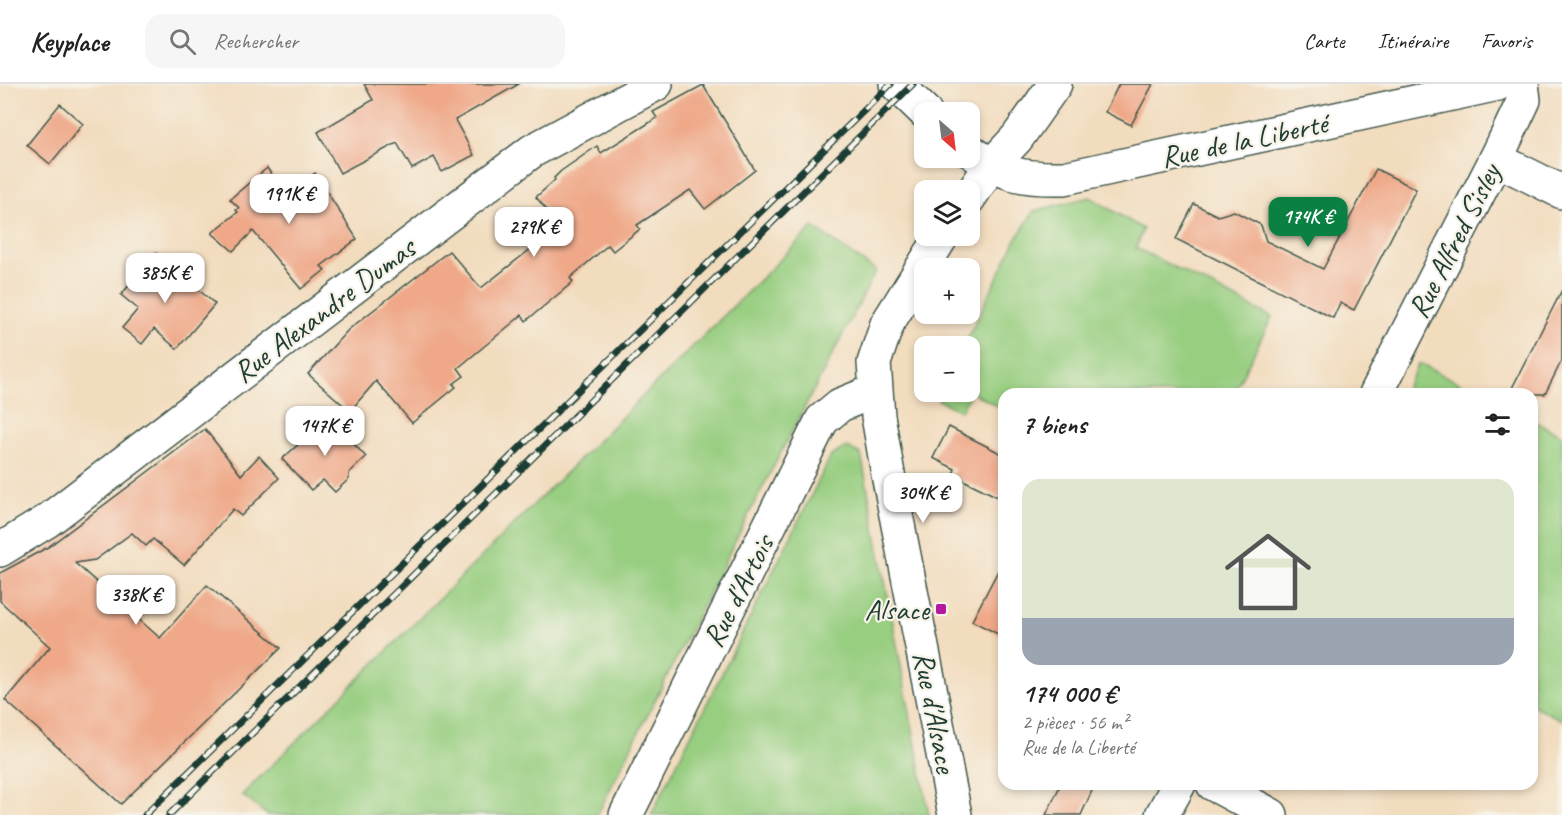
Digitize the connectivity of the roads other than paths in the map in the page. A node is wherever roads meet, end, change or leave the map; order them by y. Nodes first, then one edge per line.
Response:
1 (656, 84) edge
2 (896, 84) edge
3 (1055, 84) edge
4 (1498, 84) edge
5 (1522, 84) edge
6 (915, 102) edge
7 (980, 158) edge
8 (1496, 159) junction
9 (1562, 192) edge
10 (936, 246) edge
11 (1379, 388) edge
12 (875, 391) junction
13 (0, 550) edge
14 (1176, 790) edge
15 (1224, 790) edge
16 (626, 815) edge
17 (955, 815) edge
18 (1162, 815) edge
19 (1272, 815) edge

1 - 13 street, Rue Alexandre Dumas
2 - 6 street
3 - 7 street
4 - 7 street, Rue de la Liberté
5 - 8 street, Rue Alfred Sisley
8 - 9 street
8 - 11 street, Rue Alfred Sisley
10 - 12 street, Rue d'Alsace
12 - 16 street, Rue d'Artois
12 - 17 street, Rue d'Alsace
14 - 18 street
15 - 19 street

